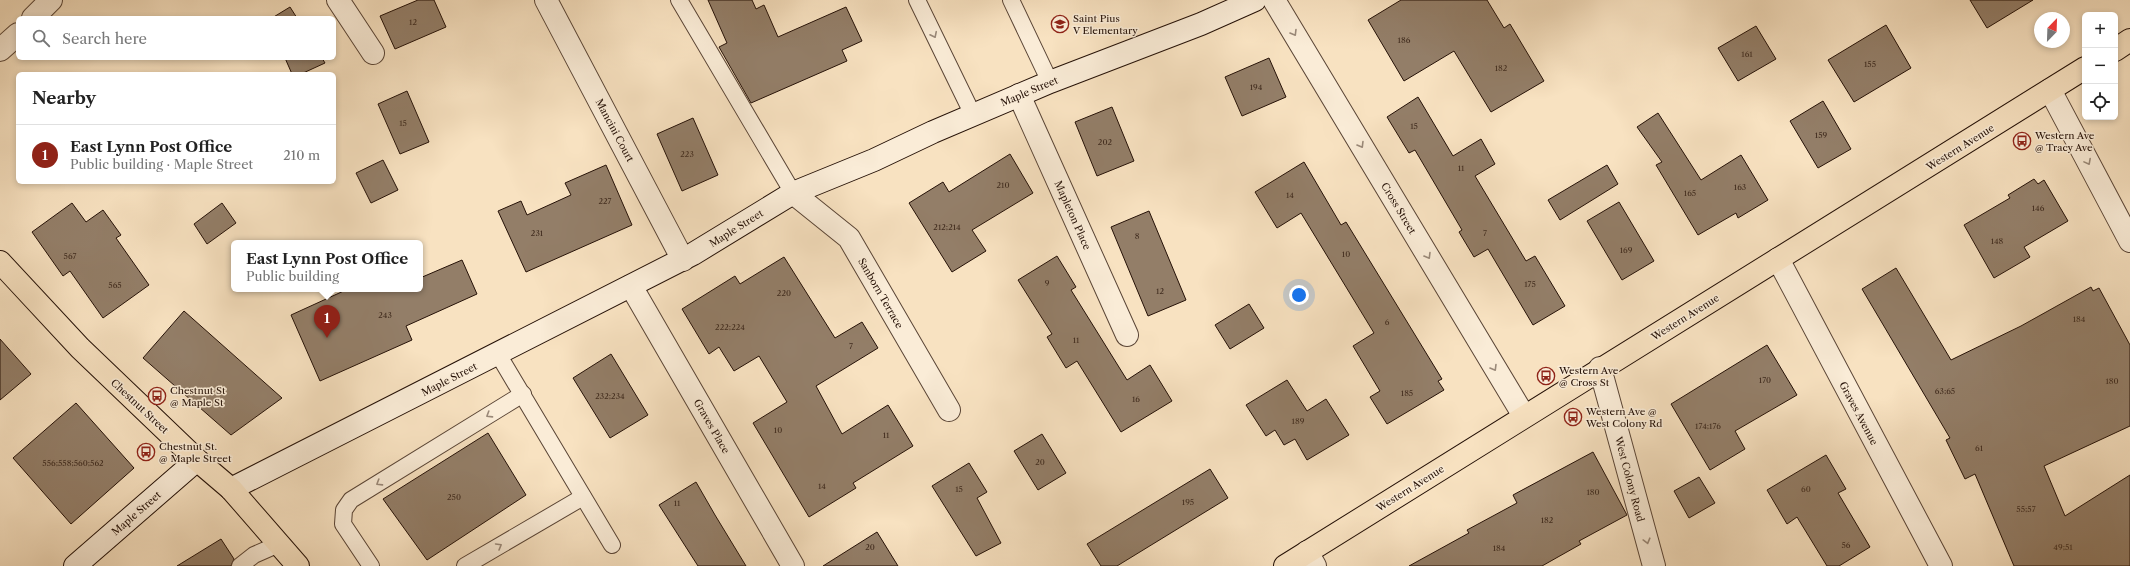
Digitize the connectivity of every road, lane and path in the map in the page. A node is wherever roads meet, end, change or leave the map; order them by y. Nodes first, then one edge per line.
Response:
1 (51, 0) edge
2 (338, 0) edge
3 (546, 0) edge
4 (679, 0) edge
5 (917, 0) edge
6 (1010, 0) edge
7 (1256, 0) edge
8 (1274, 0) edge
9 (35, 16) edge
10 (16, 36) edge
11 (2130, 40) edge
12 (2118, 48) edge
13 (0, 50) edge
14 (373, 53) dead end
15 (2082, 70) edge
16 (1050, 82) junction
17 (2050, 90) junction
18 (1019, 95) junction
19 (973, 115) junction
20 (793, 193) junction
21 (2130, 241) edge
22 (1778, 259) junction
23 (684, 260) junction
24 (0, 262) edge
25 (632, 286) junction
26 (1127, 336) dead end
27 (498, 354) junction
28 (1600, 368) junction
29 (523, 394) junction
30 (949, 410) dead end
31 (1524, 416) junction
32 (197, 460) junction
33 (231, 489) junction
34 (583, 497) junction
35 (279, 544) junction
36 (612, 545) dead end
37 (1311, 559) edge
38 (75, 566) edge
39 (240, 566) edge
40 (298, 566) edge
41 (371, 566) edge
42 (465, 566) edge
43 (793, 566) edge
44 (1285, 566) edge
45 (1654, 566) edge
46 (1941, 566) edge

1 - 9 street
2 - 14 street
3 - 23 street, Mancini Court
4 - 20 lane
5 -> 19 lane
6 - 16 lane
7 - 16 street, Maple Street
8 -> 31 street, Cross Street
10 - 13 street
11 - 12 main road
15 - 17 main road, Western Avenue
16 - 18 street, Maple Street
17 -> 21 street
17 - 22 main road, Western Avenue
18 - 19 street, Maple Street
18 - 26 street, Mapleton Place
19 - 20 street, Maple Street
20 - 23 street, Maple Street
20 - 30 street, Sanborn Terrace
22 - 28 main road, Western Avenue
22 - 46 street, Graves Avenue
23 - 25 street, Maple Street
24 - 32 main road, Chestnut Street
25 - 27 street, Maple Street
25 - 43 street, Graves Place
27 - 29 lane
27 - 33 street, Maple Street
28 - 31 main road, Western Avenue
28 -> 45 street, West Colony Road
29 - 34 lane
29 -> 41 lane
31 - 37 main road, Western Avenue
32 - 33 main road, Chestnut Street
32 - 38 street, Maple Street
33 - 35 main road, Chestnut Street
34 - 36 lane
42 -> 34 lane
35 - 39 lane
35 - 40 main road, Chestnut Street
37 - 44 main road, Western Avenue

